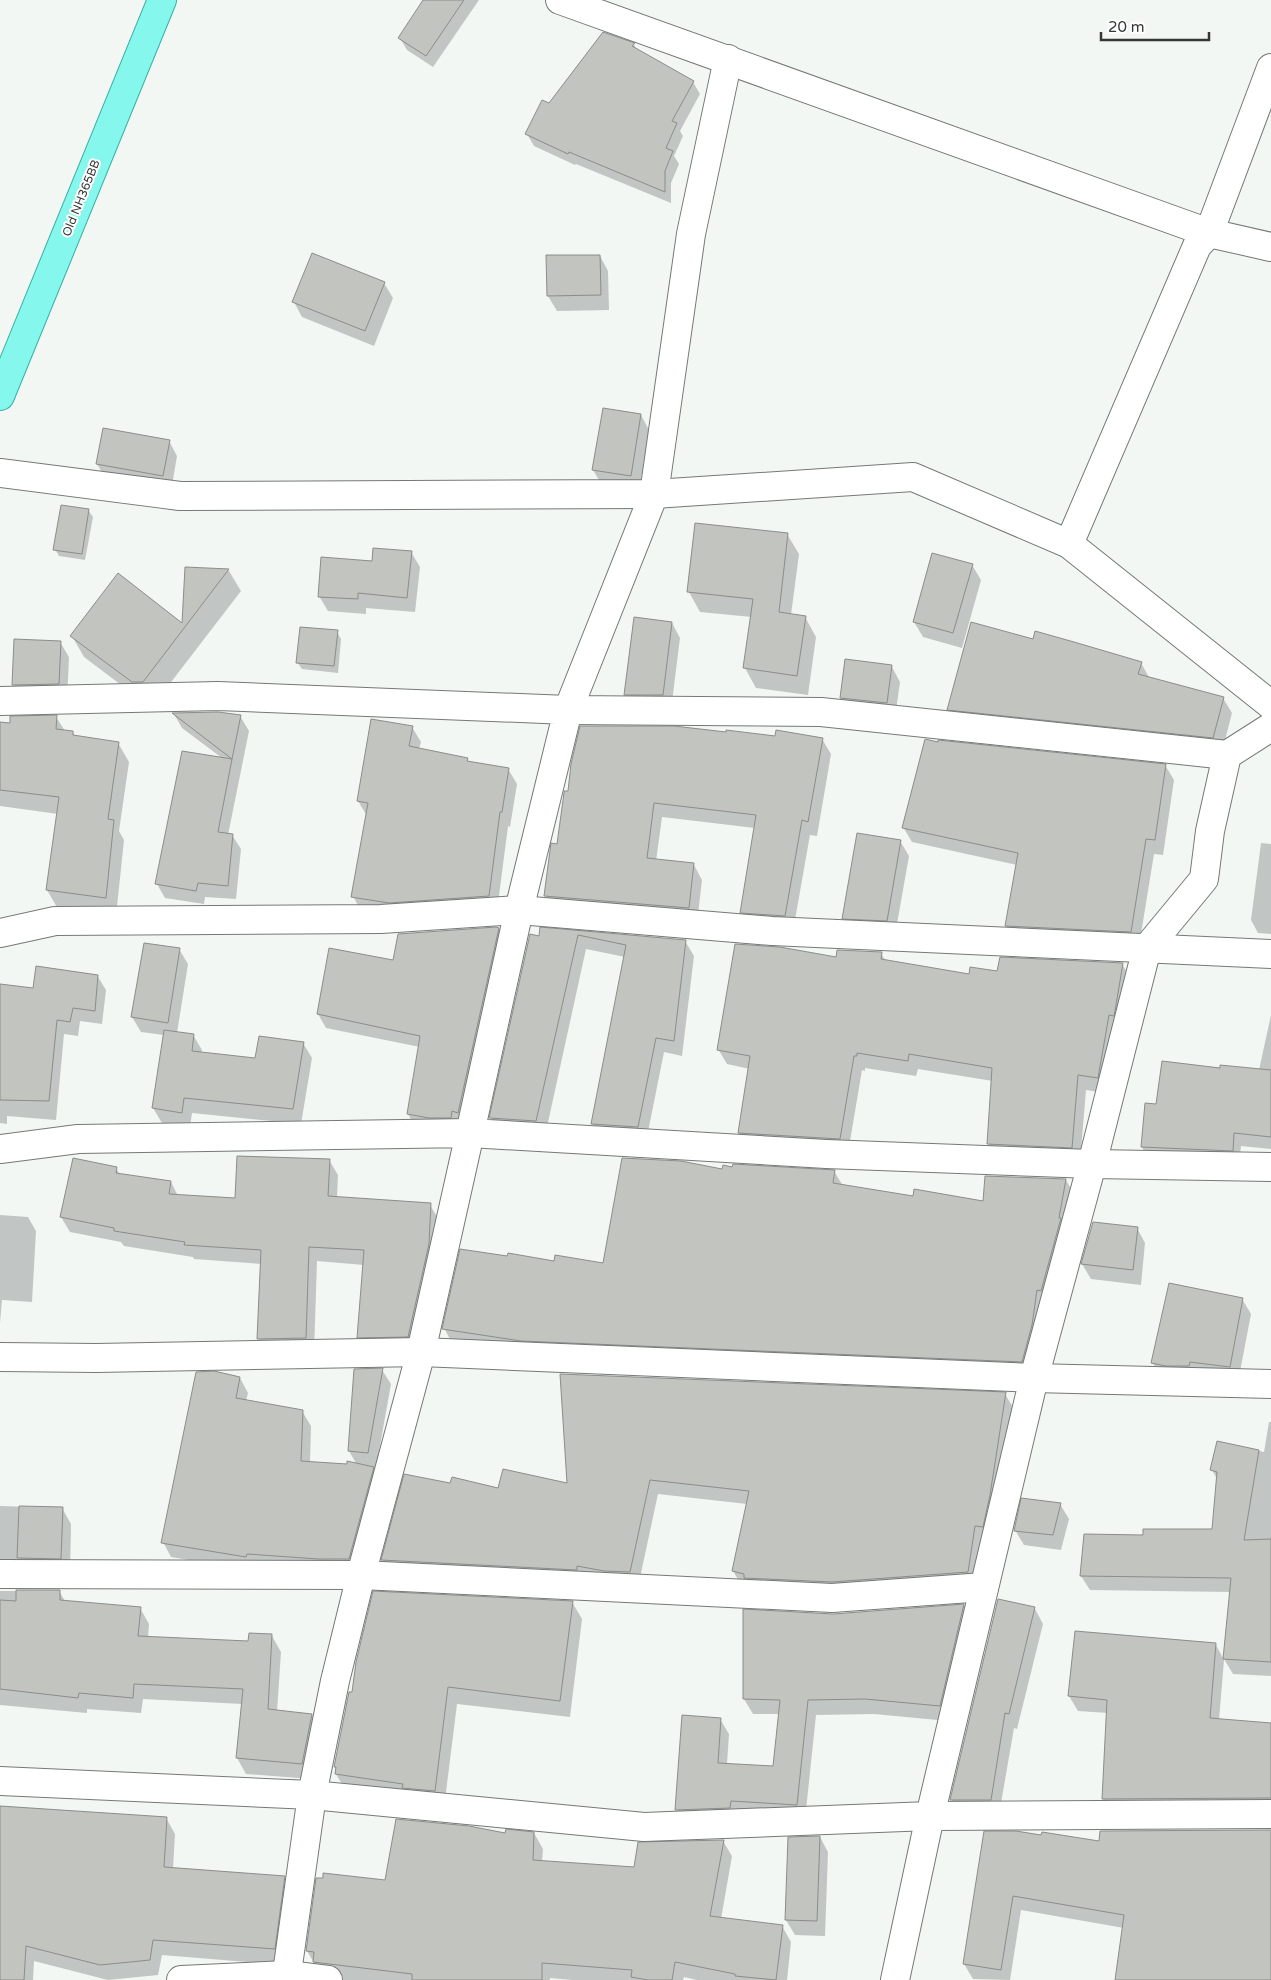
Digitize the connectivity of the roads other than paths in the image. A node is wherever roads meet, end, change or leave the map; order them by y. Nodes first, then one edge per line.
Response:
1 (162, 0) edge
2 (560, 0) edge
3 (728, 59) junction
4 (1271, 68) edge
5 (1209, 233) junction
6 (1271, 247) edge
7 (0, 396) edge
8 (0, 473) edge
9 (654, 494) junction
10 (1069, 544) junction
11 (0, 701) edge
12 (1271, 705) edge
13 (568, 710) junction
14 (1271, 727) edge
15 (1227, 755) junction
16 (519, 910) junction
17 (0, 933) edge
18 (1147, 948) junction
19 (1271, 954) edge
20 (470, 1132) junction
21 (0, 1149) edge
22 (1092, 1164) junction
23 (1271, 1167) edge
24 (421, 1352) junction
25 (0, 1357) edge
26 (1034, 1378) junction
27 (1271, 1384) edge
28 (0, 1574) edge
29 (361, 1575) junction
30 (984, 1587) junction
31 (0, 1781) edge
32 (312, 1795) junction
33 (1271, 1814) edge
34 (930, 1816) junction
35 (287, 1978) edge
36 (181, 1980) edge
37 (328, 1980) edge
38 (894, 1980) edge

1 - 7 main road, Old NH365BB
2 - 3 street
3 - 5 street
3 - 9 street
4 - 5 street
5 - 6 street
5 - 10 street
8 - 9 street
9 - 10 street
9 - 13 street
10 - 12 street
11 - 13 street
13 - 15 street
13 - 16 street
14 - 15 street
15 - 18 street
16 - 17 street
16 - 18 street
16 - 20 street
18 - 19 street
18 - 22 street
20 - 21 street
20 - 22 street
20 - 24 street
22 - 23 street
22 - 26 street
24 - 25 street
24 - 26 street
24 - 29 street
26 - 27 street
26 - 30 street
28 - 29 street
29 - 30 street
29 - 32 street
30 - 34 street
31 - 32 street
32 - 34 street
32 - 35 street
33 - 34 street
34 - 38 street
35 - 36 street
35 - 37 street

